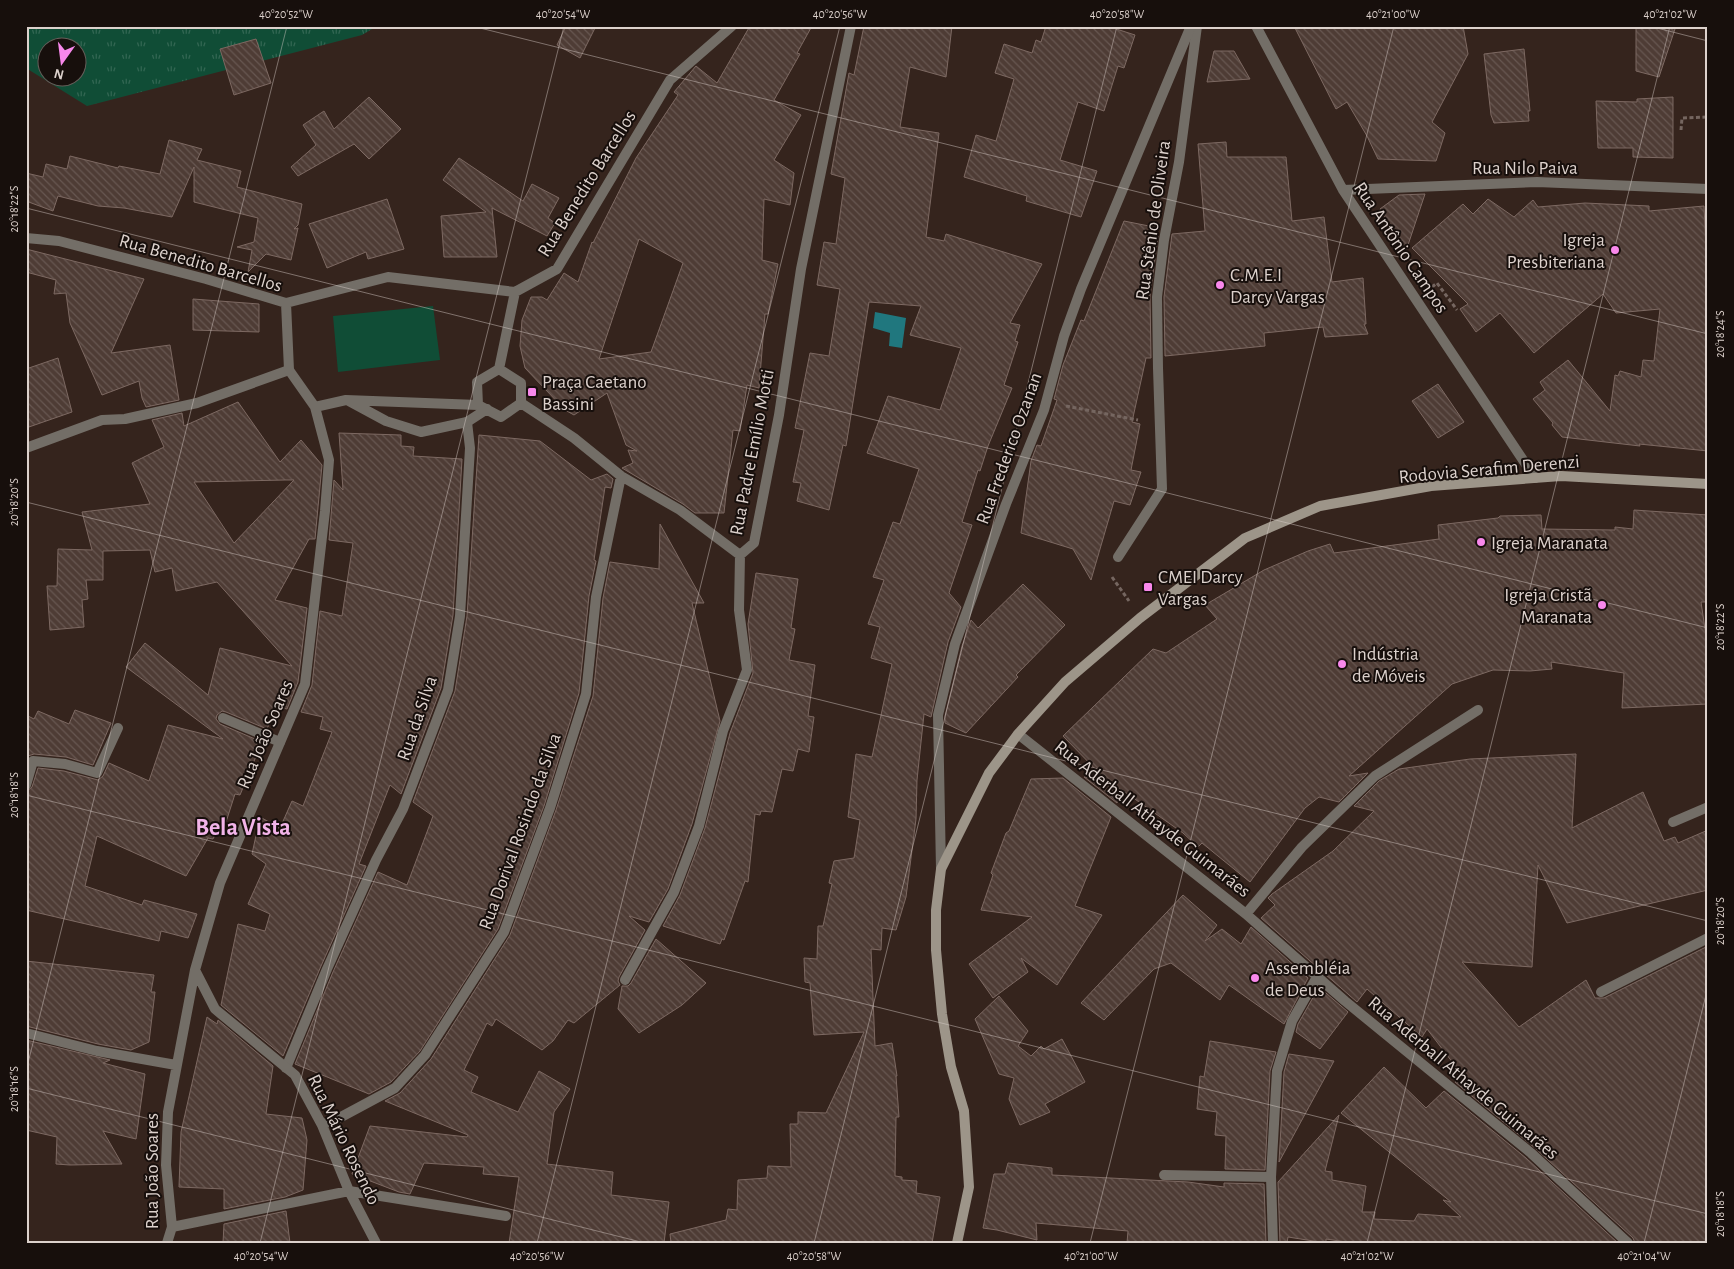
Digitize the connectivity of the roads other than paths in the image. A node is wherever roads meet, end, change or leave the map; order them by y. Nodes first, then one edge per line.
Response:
1 (732, 26) edge
2 (851, 26) edge
3 (1191, 26) edge
4 (1197, 26) edge
5 (1256, 26) edge
6 (1708, 189) edge
7 (1342, 190) junction
8 (26, 238) edge
9 (515, 292) junction
10 (286, 303) junction
11 (499, 369) junction
12 (289, 370) junction
13 (346, 400) junction
14 (521, 403) junction
15 (315, 407) junction
16 (483, 407) junction
17 (467, 422) junction
18 (26, 448) edge
19 (621, 476) junction
20 (1535, 478) junction
21 (1708, 484) edge
22 (740, 555) junction
23 (1118, 557) road end
24 (1478, 710) dead end
25 (224, 718) dead end
26 (118, 728) dead end
27 (1018, 734) junction
28 (280, 742) junction
29 (26, 785) edge
30 (1708, 807) edge
31 (1672, 822) dead end
32 (942, 869) junction
33 (1246, 914) junction
34 (1708, 938) edge
35 (194, 970) junction
36 (1317, 977) junction
37 (624, 980) dead end
38 (1601, 992) dead end
39 (26, 1033) edge
40 (176, 1065) junction
41 (286, 1068) junction
42 (322, 1125) junction
43 (1164, 1175) dead end
44 (1271, 1177) junction
45 (349, 1191) junction
46 (506, 1216) dead end
47 (172, 1227) junction
48 (167, 1243) edge
49 (376, 1243) edge
50 (957, 1243) edge
51 (1273, 1243) edge
52 (1628, 1243) edge

1 - 9 street, Rua Benedito Barcellos
2 - 22 street, Rua Padre Emílio Motti
3 - 32 street, Rua Frederico Ozanan
4 - 23 street, Rua Stênio de Oliveira
5 - 7 street, Rua Antônio Campos
6 - 7 street, Rua Nilo Paiva
7 - 20 street, Rua Antônio Campos
8 - 10 street, Rua Benedito Barcellos
9 - 10 street
9 - 11 street
10 - 12 street, Rua Benedito Barcellos
11 - 14 street
11 - 16 street
12 - 15 street
12 - 18 street
13 - 15 street
13 - 16 street
13 - 17 street
14 - 16 street
14 - 19 street
15 - 28 street, Rua João Soares
16 - 17 street
17 - 41 street, Rua da Silva
19 - 22 street
19 - 42 street, Rua Dorival Rosindo da Silva
20 - 21 main road, Rodovia Serafim Derenzi
20 - 27 main road, Rodovia Serafim Derenzi
22 - 37 street, Rua Padre Emílio Motti
24 - 33 street
25 - 28 street
26 - 29 street
27 - 32 main road, Rodovia Serafim Derenzi
27 - 33 street, Rua Aderball Athayde Guimarães
28 - 35 street, Rua João Soares
30 - 31 street
32 - 50 main road, Rodovia Serafim Derenzi
33 - 36 street, Rua Aderball Athayde Guimarães
34 - 38 street
35 - 40 street, Rua João Soares
35 - 41 street, Rua Mário Rosendo
36 - 44 street
36 - 52 street, Rua Aderball Athayde Guimarães
39 - 40 street
40 - 47 street, Rua João Soares
41 - 42 street, Rua Mário Rosendo
42 - 45 street, Rua Mário Rosendo
43 - 44 street
44 - 51 street
45 - 46 street
45 - 47 street
45 - 49 street, Rua Mário Rosendo
47 - 48 street, Rua João Soares

